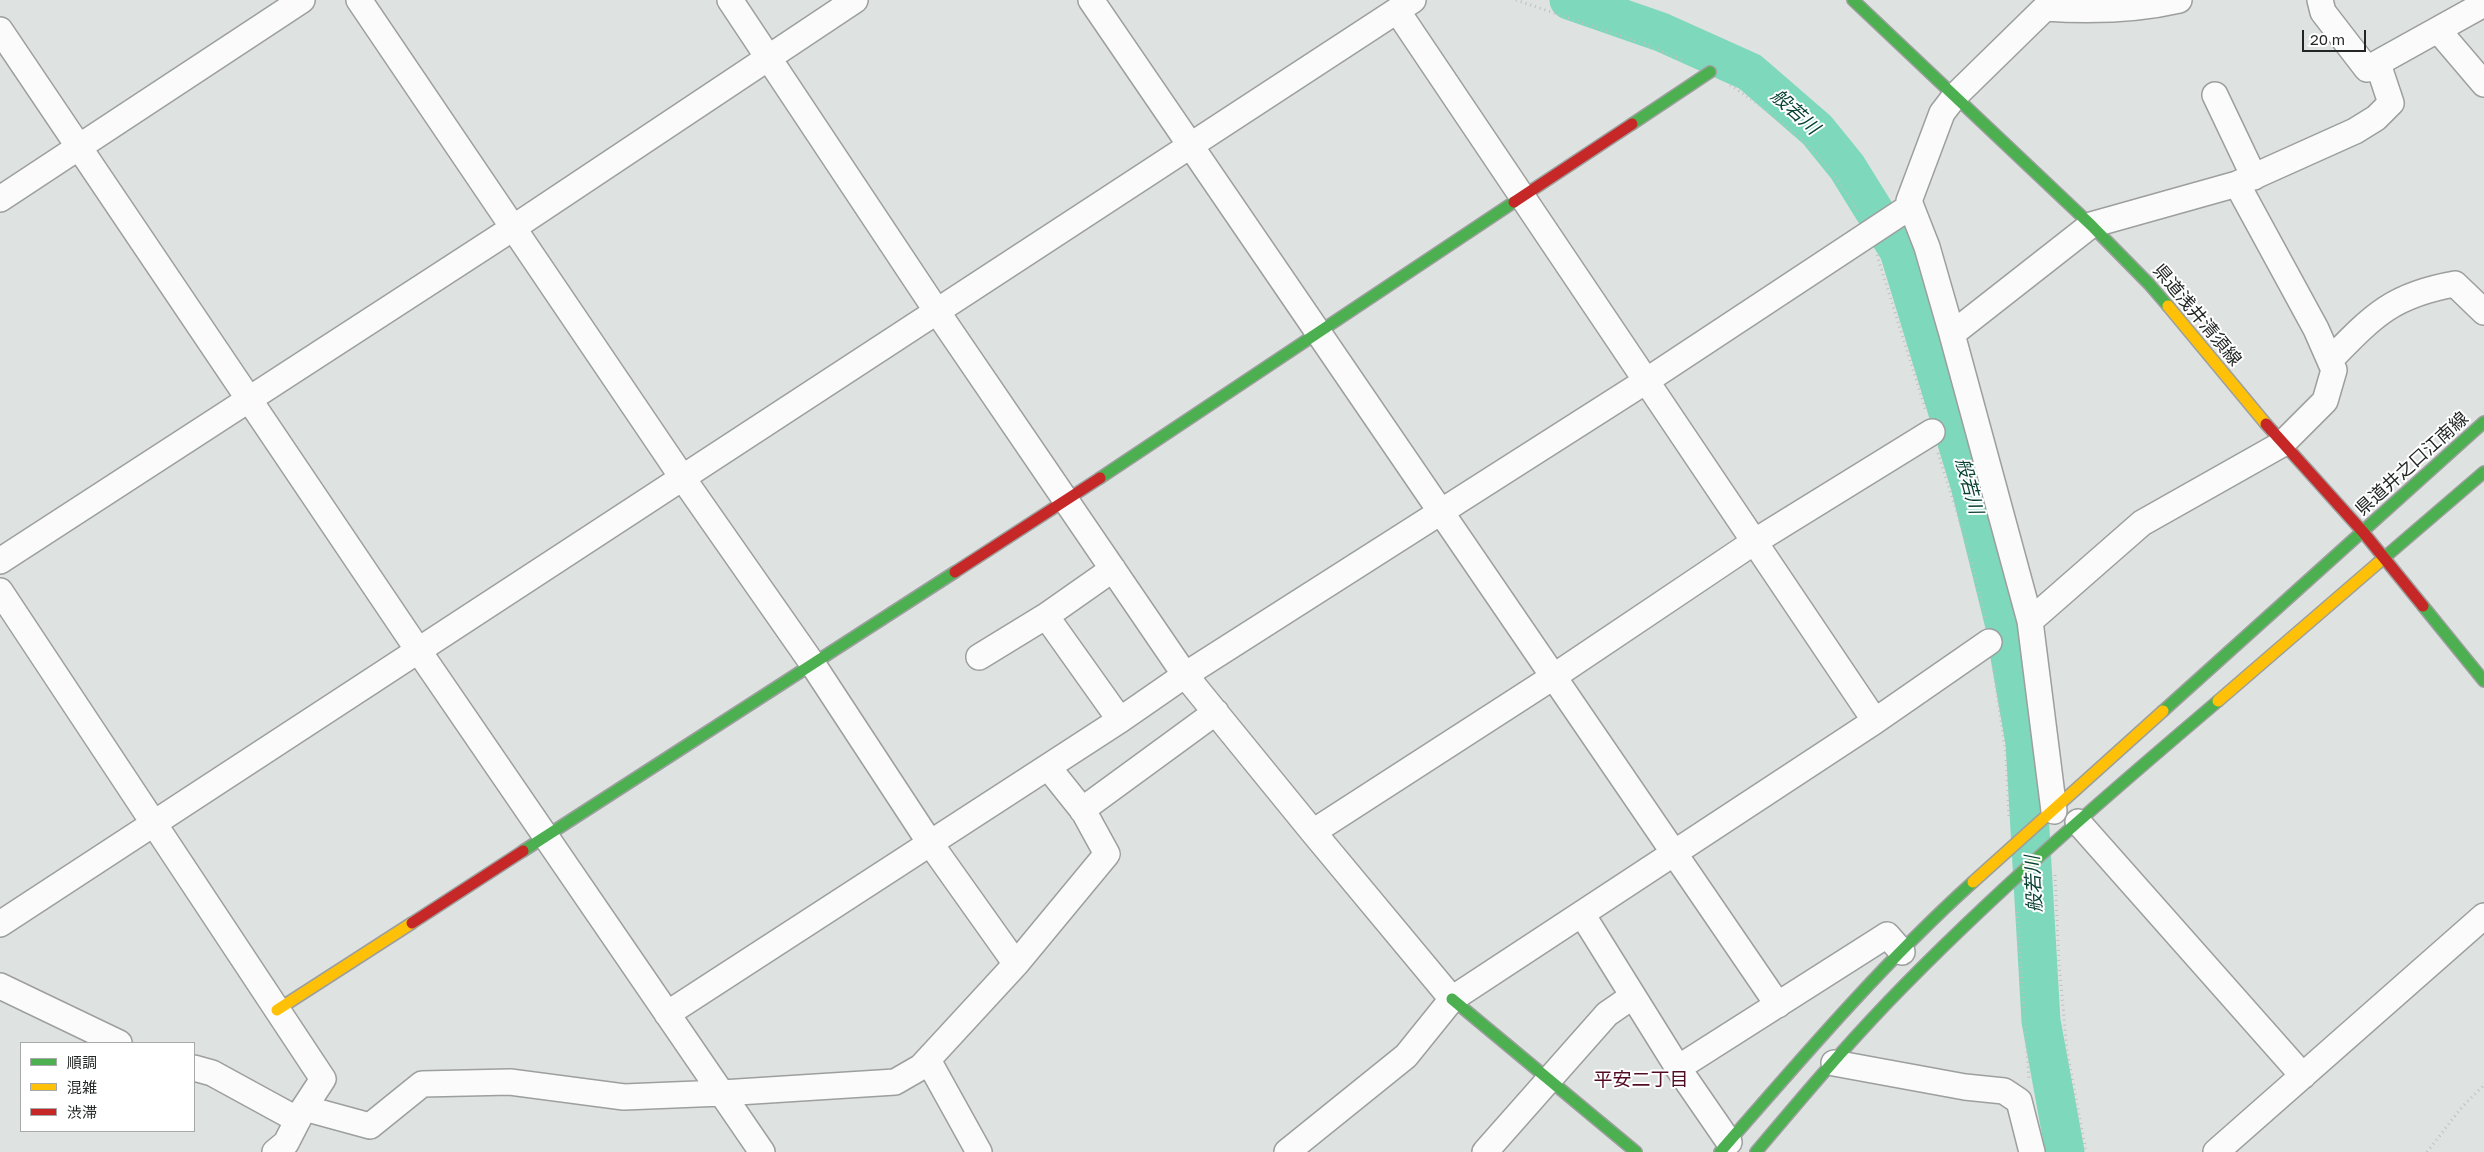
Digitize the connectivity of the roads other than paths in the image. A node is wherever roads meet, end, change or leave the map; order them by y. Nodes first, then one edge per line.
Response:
1 (302, 0) edge
2 (359, 0) edge
3 (730, 0) edge
4 (854, 0) edge
5 (1091, 0) edge
6 (1853, 0) edge
7 (2179, 0) edge
8 (2320, 0) edge
9 (2045, 4) edge
10 (2484, 4) edge
11 (1405, 6) edge
12 (0, 30) edge
13 (2438, 30) junction
14 (768, 56) junction
15 (2378, 64) junction
16 (1710, 72) road end
17 (2484, 84) edge
18 (1955, 96) junction
19 (2215, 96) dead end
20 (1191, 146) junction
21 (79, 147) junction
22 (2245, 180) junction
23 (1524, 198) junction
24 (0, 199) edge
25 (1912, 206) junction
26 (2091, 225) junction
27 (513, 228) junction
28 (2484, 312) edge
29 (938, 313) junction
30 (1319, 334) junction
31 (1952, 334) junction
32 (2330, 360) junction
33 (1646, 381) junction
34 (251, 399) junction
35 (2484, 422) edge
36 (1932, 432) road end
37 (2282, 444) junction
38 (2484, 472) edge
39 (682, 477) junction
40 (1067, 500) junction
41 (1440, 513) junction
42 (2363, 532) junction
43 (1754, 542) junction
44 (2385, 558) junction
45 (0, 561) edge
46 (1112, 569) junction
47 (0, 591) edge
48 (1046, 616) junction
49 (2030, 621) junction
50 (1989, 642) road end
51 (418, 650) junction
52 (980, 657) dead end
53 (812, 664) junction
54 (1185, 675) junction
55 (1553, 677) junction
56 (2484, 681) edge
57 (1216, 712) junction
58 (1120, 720) junction
59 (1875, 721) junction
60 (1048, 767) junction
61 (1082, 810) junction
62 (2050, 815) junction
63 (154, 822) junction
64 (2078, 822) junction
65 (1313, 832) junction
66 (545, 836) junction
67 (930, 844) junction
68 (1673, 853) junction
69 (1582, 914) junction
70 (2484, 916) edge
71 (0, 924) edge
72 (1902, 952) junction
73 (1016, 964) junction
74 (0, 986) edge
75 (1633, 996) junction
76 (1452, 999) junction
77 (1778, 1004) junction
78 (277, 1010) junction
79 (667, 1014) junction
80 (117, 1042) edge
81 (928, 1060) junction
82 (1834, 1063) junction
83 (195, 1068) edge
84 (1678, 1068) junction
85 (2303, 1076) junction
86 (1548, 1078) junction
87 (722, 1093) junction
88 (301, 1114) junction
89 (1725, 1147) edge
90 (284, 1149) edge
91 (762, 1152) edge
92 (979, 1152) edge
93 (1287, 1152) edge
94 (1485, 1152) edge
95 (1636, 1152) edge
96 (1756, 1152) edge
97 (2032, 1152) edge
98 (2216, 1152) edge

1 - 21 street
2 - 27 street
3 - 14 street
4 - 14 street
5 - 20 street
6 - 18 street, 県道浅井清須線
7 - 9 street
8 - 15 street
9 - 18 street
10 - 13 street
11 - 20 street
11 - 23 street
12 - 21 street
13 - 15 street
13 - 17 street
14 - 27 street
14 - 29 street
15 - 22 street
16 - 23 street
18 - 25 street
18 - 26 street, 県道浅井清須線
19 - 22 street
20 - 29 street
20 - 30 street
21 - 24 street
21 - 34 street
22 - 26 street
22 - 32 street
23 - 30 street
23 - 33 street
25 - 31 street
25 - 33 street
26 - 31 street
26 - 37 street, 県道浅井清須線
27 - 34 street
27 - 39 street
28 - 32 street
29 - 39 street
29 - 40 street
30 - 40 street
30 - 41 street
31 - 49 street
32 - 37 street
33 - 41 street
33 - 43 street
34 - 45 street
34 - 51 street
35 - 42 street, 県道井之口江南線
36 - 43 street
37 - 42 street, 県道浅井清須線
37 - 49 street
38 - 44 street
39 - 51 street
39 - 53 street
40 - 46 street
40 - 53 street
41 - 54 street
41 - 55 street
42 - 44 street, 県道浅井清須線
42 - 62 street, 県道井之口江南線
43 - 55 street
43 - 59 street
44 - 56 street, 県道浅井清須線
44 - 64 street
46 - 48 street
46 - 54 street
47 - 63 street
48 - 52 street
48 - 58 street
49 - 62 street
50 - 59 street
51 - 63 street
51 - 66 street
53 - 66 street
53 - 67 street
54 - 57 street
54 - 58 street
55 - 65 street
55 - 68 street
57 - 61 street
57 - 65 street
58 - 60 street
59 - 68 street
60 - 61 street
60 - 67 street
61 - 73 street
62 - 72 street, 県道井之口江南線
63 - 71 street
63 - 78 street
64 - 82 street
64 - 85 street
65 - 76 street
66 - 78 street
66 - 79 street
67 - 73 street
67 - 79 street
68 - 69 street
68 - 77 street
69 - 75 street
69 - 76 street
70 - 85 street
72 - 77 street
72 - 89 street, 県道井之口江南線
73 - 81 street
74 - 80 street
75 - 84 street
75 - 86 street
76 - 86 street
76 - 93 street
77 - 84 street
78 - 88 street
79 - 87 street
81 - 87 street
81 - 92 street
82 - 96 street
82 - 97 street
83 - 88 street
84 - 89 street
85 - 98 street
86 - 94 street
86 - 95 street
87 - 88 street
87 - 91 street
88 - 90 street

